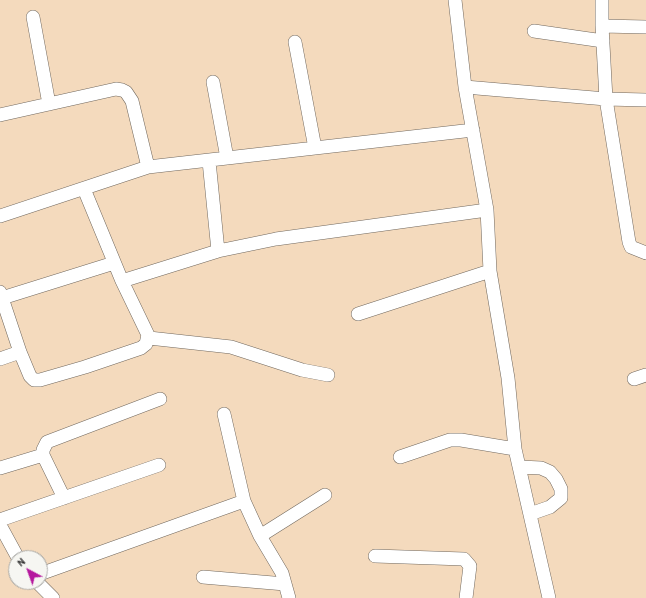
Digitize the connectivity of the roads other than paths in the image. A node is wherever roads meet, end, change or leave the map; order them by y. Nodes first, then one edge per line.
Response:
1 (455, 0) edge
2 (602, 0) edge
3 (34, 18) dead end
4 (602, 26) junction
5 (646, 27) edge
6 (534, 32) dead end
7 (603, 41) junction
8 (295, 42) dead end
9 (213, 82) dead end
10 (465, 87) junction
11 (606, 100) junction
12 (646, 100) edge
13 (49, 104) junction
14 (0, 115) edge
15 (473, 130) junction
16 (315, 148) junction
17 (227, 158) junction
18 (209, 161) junction
19 (148, 167) junction
20 (84, 189) junction
21 (487, 210) junction
22 (0, 216) edge
23 (218, 251) junction
24 (646, 253) edge
25 (114, 263) junction
26 (490, 271) junction
27 (122, 281) junction
28 (1, 295) edge
29 (358, 314) dead end
30 (148, 338) junction
31 (20, 352) junction
32 (0, 359) edge
33 (328, 375) dead end
34 (160, 399) dead end
35 (224, 414) dead end
36 (515, 449) junction
37 (44, 455) junction
38 (400, 457) dead end
39 (159, 465) dead end
40 (520, 467) junction
41 (0, 468) edge
42 (325, 495) dead end
43 (64, 498) junction
44 (244, 501) junction
45 (530, 514) junction
46 (0, 520) edge
47 (0, 525) edge
48 (260, 536) junction
49 (14, 550) edge
50 (374, 556) dead end
51 (48, 571) edge
52 (203, 577) dead end
53 (285, 584) junction
54 (289, 598) edge
55 (466, 598) edge
56 (549, 598) edge

1 - 10 street
2 - 4 street
3 - 13 street
4 - 5 street
4 - 7 street
6 - 7 street
7 - 11 street
8 - 16 street
9 - 17 street
10 - 11 street
10 - 15 street
11 - 12 street
11 - 24 street
13 - 14 street
13 - 19 street
15 - 16 street
15 - 21 street
16 - 17 street
17 - 18 street
18 - 19 street
18 - 23 street
19 - 20 street
20 - 22 street
20 - 25 street
21 - 23 street
21 - 26 street
23 - 27 street
25 - 27 street
25 - 28 street
26 - 29 street
26 - 36 street
27 - 30 street
28 - 31 street
30 - 31 street
30 - 33 street
31 - 32 street
34 - 37 street
35 - 44 street
36 - 38 street
36 - 40 street
37 - 41 street
37 - 43 street
39 - 43 street
40 - 45 street
40 - 45 street
42 - 48 street
43 - 46 street
44 - 48 street
44 - 51 street
45 - 56 street
47 - 49 street
48 - 53 street
50 - 55 street
52 - 53 street
53 - 54 street

